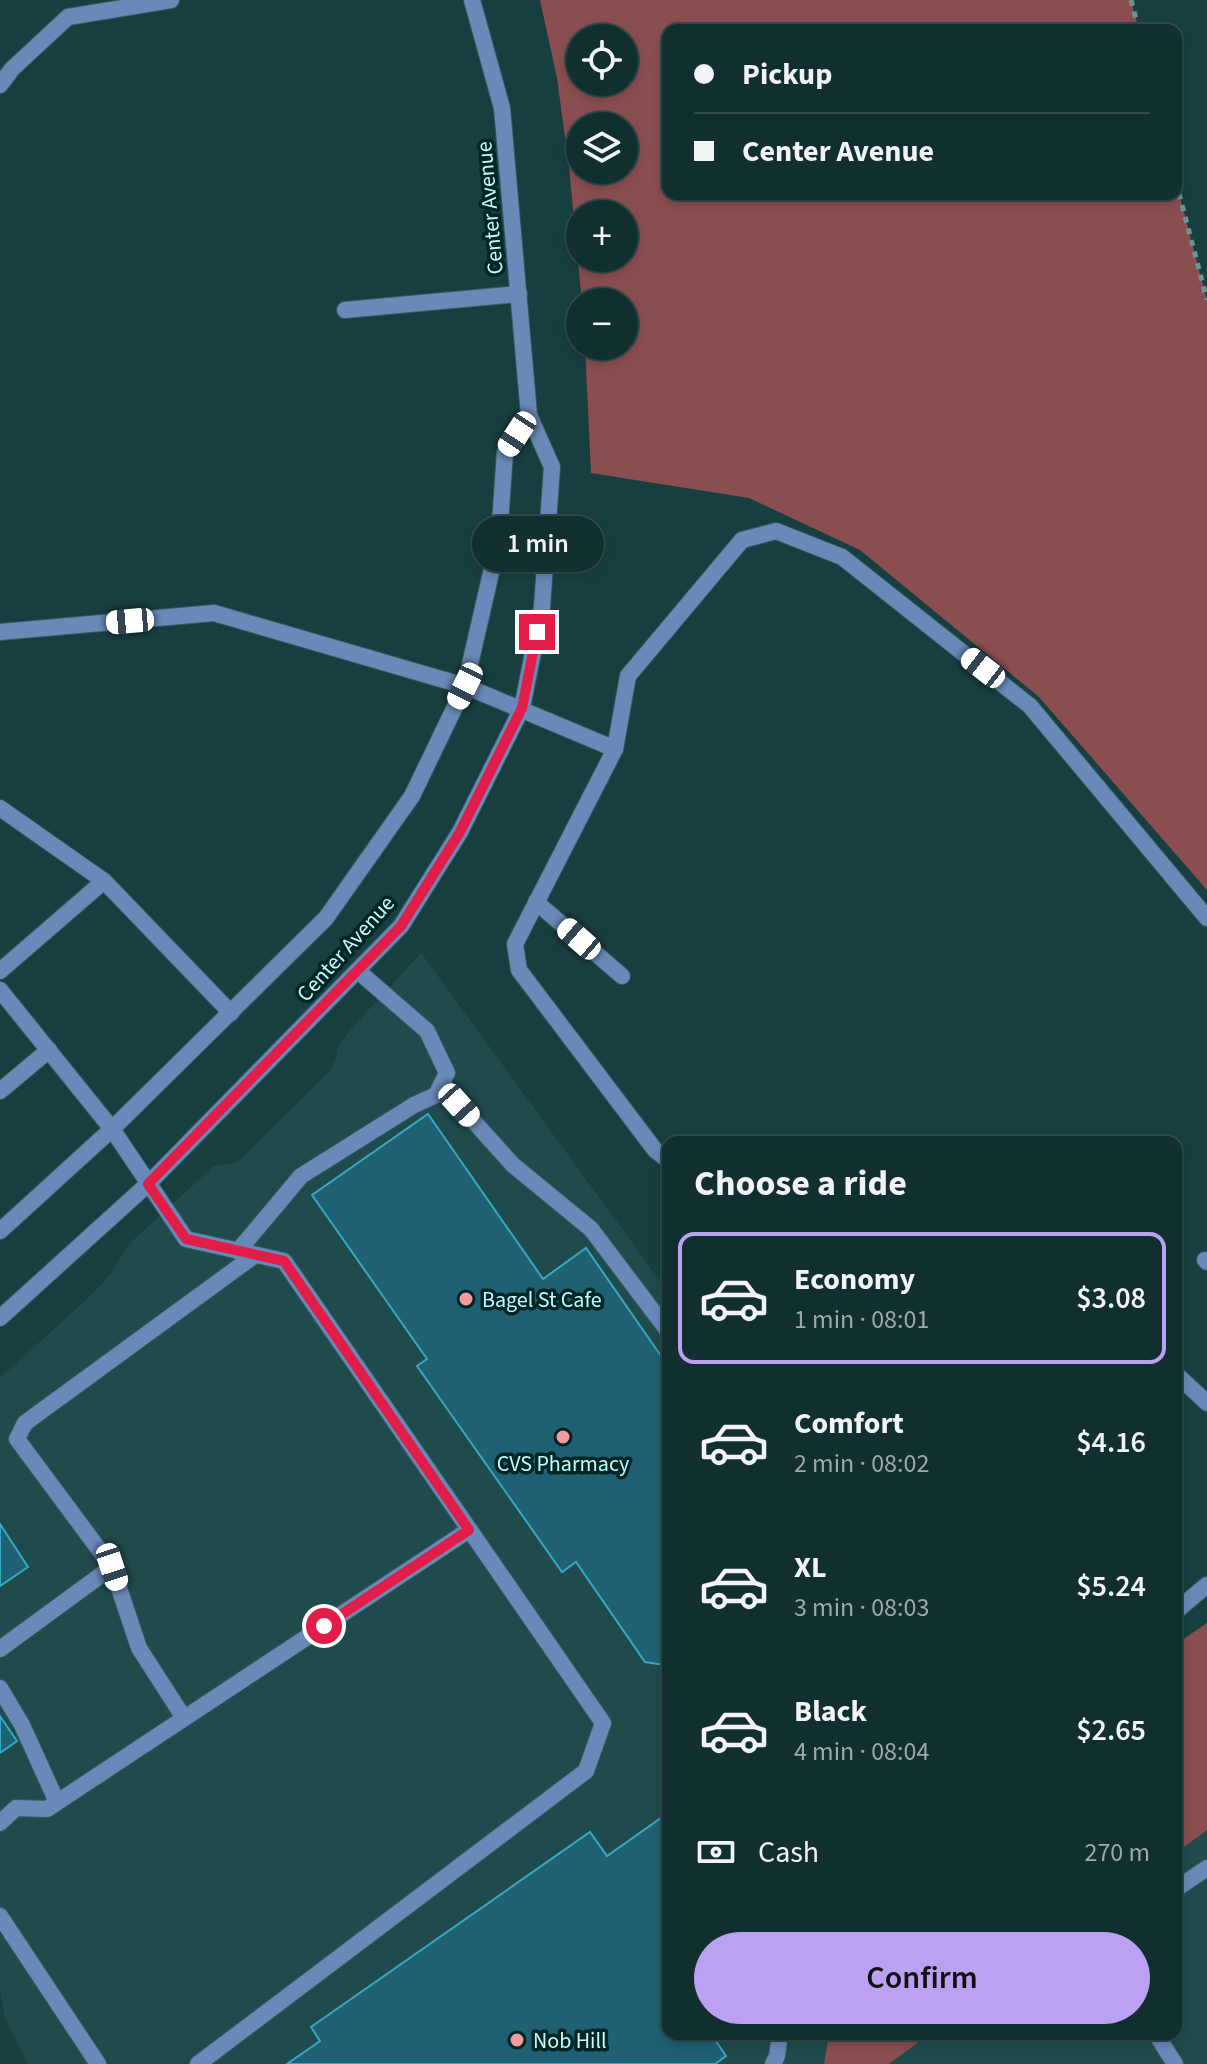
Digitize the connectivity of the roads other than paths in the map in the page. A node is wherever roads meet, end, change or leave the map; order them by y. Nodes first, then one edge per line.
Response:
1 (171, 0) edge
2 (472, 0) edge
3 (0, 85) edge
4 (519, 294) junction
5 (345, 310) dead end
6 (529, 415) junction
7 (0, 632) edge
8 (465, 686) junction
9 (522, 708) junction
10 (615, 749) junction
11 (0, 808) edge
12 (104, 881) junction
13 (536, 902) junction
14 (1207, 918) edge
15 (0, 971) edge
16 (358, 971) junction
17 (622, 976) dead end
18 (0, 990) edge
19 (231, 1013) junction
20 (49, 1050) junction
21 (441, 1085) junction
22 (0, 1091) edge
23 (112, 1129) junction
24 (662, 1155) edge
25 (148, 1184) junction
26 (0, 1231) edge
27 (238, 1251) junction
28 (255, 1255) junction
29 (0, 1318) edge
30 (662, 1323) edge
31 (1182, 1380) edge
32 (1207, 1403) edge
33 (469, 1530) junction
34 (112, 1567) junction
35 (1207, 1585) edge
36 (1182, 1606) edge
37 (0, 1649) edge
38 (0, 1688) edge
39 (184, 1718) junction
40 (57, 1802) junction
41 (0, 1823) edge
42 (1207, 1868) edge
43 (1182, 1885) edge
44 (0, 1916) edge
45 (779, 2040) edge
46 (1160, 2040) edge
47 (98, 2064) edge
48 (198, 2064) edge
49 (773, 2064) edge
50 (1175, 2064) edge

1 - 3 street
2 - 4 street, Center Avenue
4 - 5 street
4 - 6 street, Center Avenue
6 - 8 street, Center Avenue
6 - 9 street, Center Avenue
7 - 8 street
8 - 9 street
8 - 19 street, Center Avenue
9 - 10 street
9 - 16 street, Center Avenue
10 - 13 street
10 - 14 street
11 - 12 street
12 - 15 street
12 - 19 street
13 - 17 street
13 - 24 street
16 - 21 street
16 - 25 street, Center Avenue
18 - 20 street
19 - 23 street, Center Avenue
20 - 22 street
20 - 23 street
21 - 27 street
21 - 30 street
23 - 25 street
23 - 26 street, Center Avenue
25 - 27 street
25 - 29 street, Center Avenue
27 - 28 street
28 - 33 street
28 - 34 street
31 - 32 street
33 - 39 street
33 - 48 street
34 - 37 street
34 - 39 street
35 - 36 street
38 - 40 street
39 - 40 street
40 - 41 street
42 - 43 street
44 - 47 street
45 - 49 street
46 - 50 street

